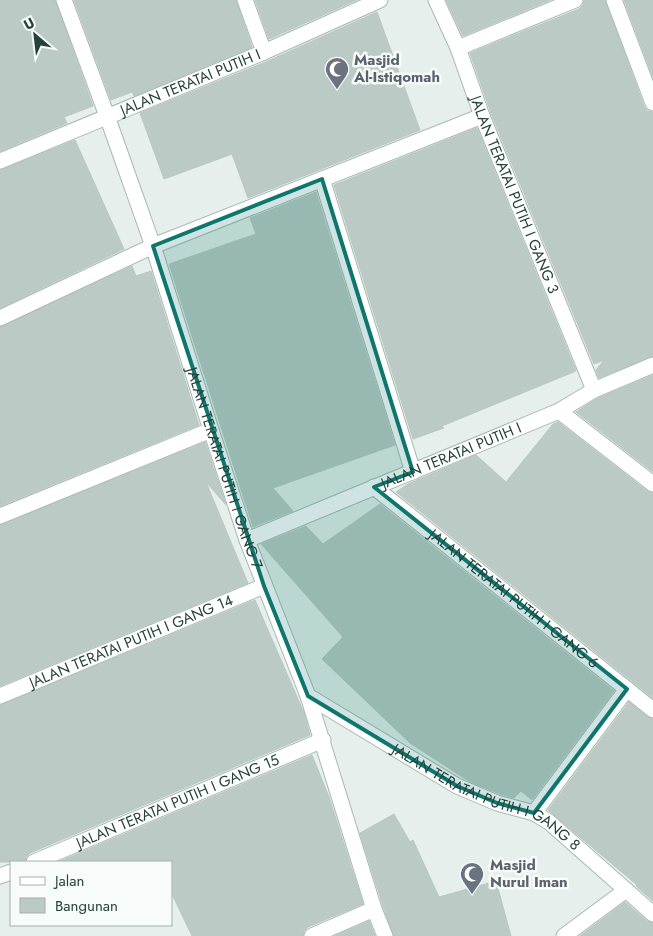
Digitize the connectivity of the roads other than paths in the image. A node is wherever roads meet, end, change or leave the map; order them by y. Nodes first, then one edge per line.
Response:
1 (64, 0) edge
2 (245, 0) edge
3 (380, 0) edge
4 (436, 0) edge
5 (575, 0) edge
6 (614, 0) edge
7 (458, 48) junction
8 (264, 52) junction
9 (653, 103) edge
10 (107, 116) junction
11 (482, 116) junction
12 (0, 161) edge
13 (322, 179) junction
14 (153, 246) junction
15 (0, 318) edge
16 (653, 365) edge
17 (594, 390) junction
18 (559, 411) junction
19 (211, 430) junction
20 (413, 472) junction
21 (653, 484) edge
22 (374, 487) junction
23 (0, 516) edge
24 (247, 540) junction
25 (264, 586) junction
26 (626, 688) junction
27 (0, 696) edge
28 (308, 696) junction
29 (653, 710) edge
30 (323, 740) junction
31 (534, 813) junction
32 (36, 861) edge
33 (626, 890) junction
34 (374, 909) junction
35 (653, 914) edge
36 (312, 936) edge
37 (385, 936) edge
38 (564, 936) edge

1 - 10 street, JALAN TERATAI PUTIH I GANG 7
2 - 8 street
3 - 8 street, JALAN TERATAI PUTIH I
4 - 7 street, JALAN TERATAI PUTIH I GANG 3
5 - 7 street
6 - 9 street
7 - 11 street, JALAN TERATAI PUTIH I GANG 3
8 - 10 street, JALAN TERATAI PUTIH I
10 - 12 street, JALAN TERATAI PUTIH I
10 - 14 street, JALAN TERATAI PUTIH I GANG 7
11 - 13 street
11 - 17 street, JALAN TERATAI PUTIH I GANG 3
13 - 14 street
13 - 20 street
14 - 15 street
14 - 19 street, JALAN TERATAI PUTIH I GANG 7
16 - 17 street, JALAN TERATAI PUTIH I
17 - 18 street, JALAN TERATAI PUTIH I
18 - 20 street, JALAN TERATAI PUTIH I
18 - 21 street
19 - 23 street
19 - 24 street, JALAN TERATAI PUTIH I GANG 7
20 - 22 street, JALAN TERATAI PUTIH I
22 - 24 street, JALAN TERATAI PUTIH I
22 - 26 street, JALAN TERATAI PUTIH I GANG 6
24 - 25 street, JALAN TERATAI PUTIH I GANG 7
25 - 27 street, JALAN TERATAI PUTIH I GANG 14
25 - 28 street, JALAN TERATAI PUTIH I GANG 7
26 - 29 street, JALAN TERATAI PUTIH I GANG 6
26 - 31 street
28 - 30 street, JALAN TERATAI PUTIH I GANG 7
28 - 31 street, JALAN TERATAI PUTIH I GANG 8
30 - 32 street, JALAN TERATAI PUTIH I GANG 15
30 - 34 street, JALAN TERATAI PUTIH I GANG 7
31 - 33 street, JALAN TERATAI PUTIH I GANG 8
33 - 35 street, JALAN TERATAI PUTIH I GANG 8
33 - 38 street
34 - 36 street
34 - 37 street, JALAN TERATAI PUTIH I GANG 7

